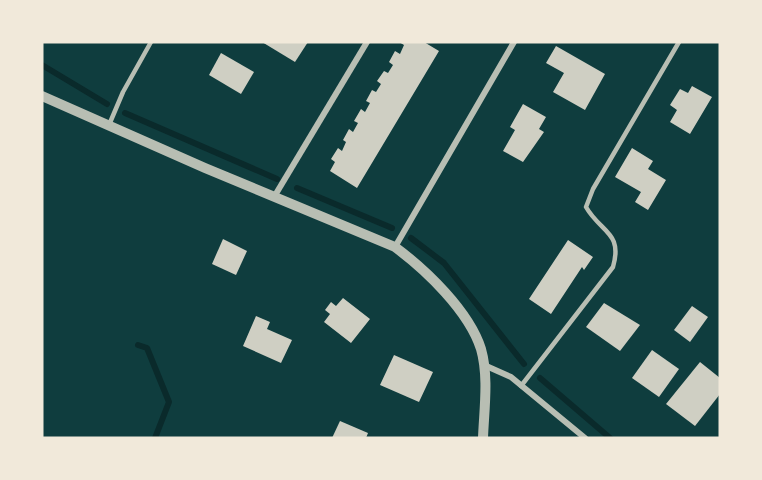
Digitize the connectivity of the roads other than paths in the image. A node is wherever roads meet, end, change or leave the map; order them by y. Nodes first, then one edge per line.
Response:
1 (151, 42) edge
2 (367, 42) edge
3 (514, 42) edge
4 (679, 42) edge
5 (42, 96) edge
6 (109, 126) junction
7 (274, 197) junction
8 (394, 247) junction
9 (484, 365) junction
10 (521, 386) junction
11 (483, 438) edge
12 (585, 438) edge

1 - 6 lane
2 - 7 street
3 - 8 street
4 - 10 lane
5 - 6 street
6 - 7 street
7 - 8 street
8 - 9 street
9 - 10 street
9 - 11 street
10 - 12 street

